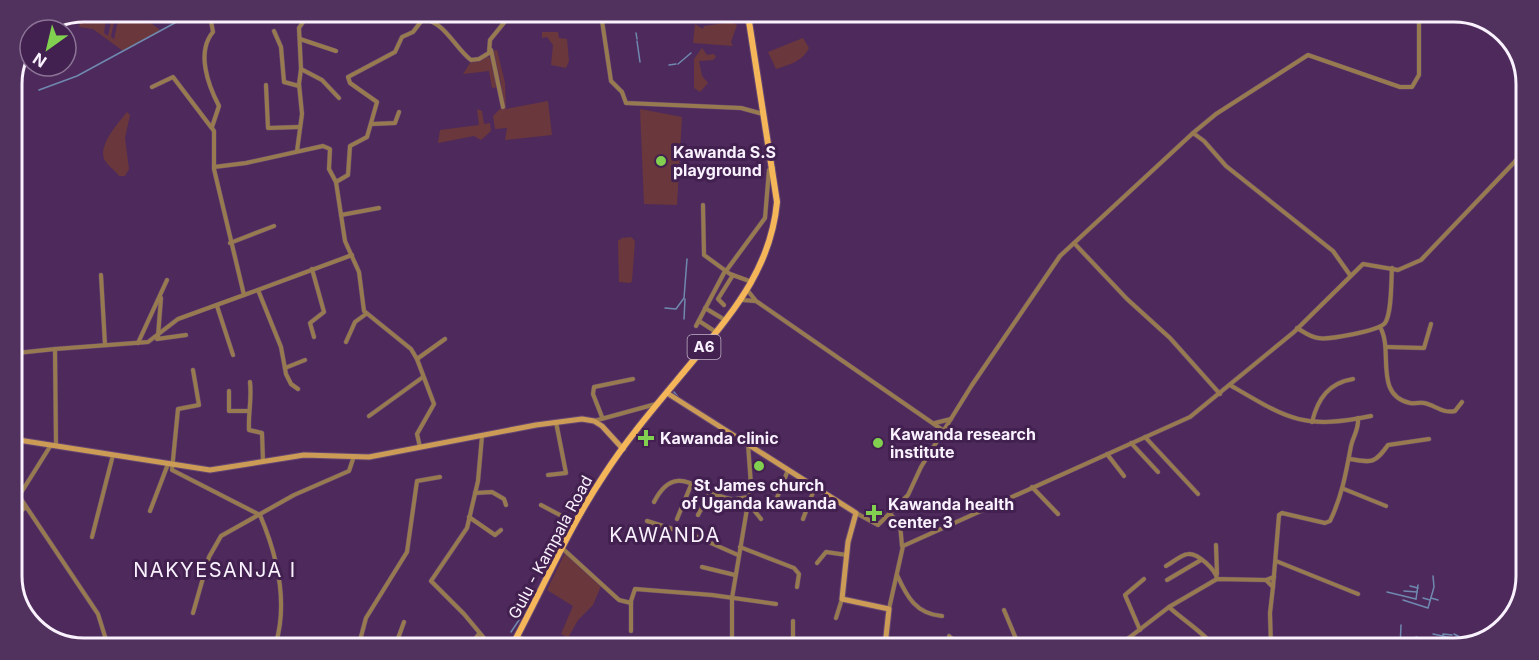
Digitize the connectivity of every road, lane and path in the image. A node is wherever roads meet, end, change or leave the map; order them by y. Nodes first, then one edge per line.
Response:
1 (211, 22) edge
2 (302, 22) edge
3 (421, 22) edge
4 (431, 22) edge
5 (505, 22) edge
6 (601, 22) edge
7 (749, 22) edge
8 (1419, 22) edge
9 (274, 31) dead end
10 (300, 39) junction
11 (491, 49) junction
12 (336, 51) dead end
13 (486, 55) junction
14 (493, 59) junction
15 (301, 69) junction
16 (267, 85) dead end
17 (299, 86) junction
18 (152, 87) dead end
19 (339, 98) dead end
20 (503, 107) dead end
21 (399, 112) dead end
22 (763, 114) junction
23 (372, 124) junction
24 (211, 127) junction
25 (299, 127) junction
26 (1193, 133) junction
27 (297, 151) junction
28 (1516, 160) edge
29 (214, 167) junction
30 (773, 168) junction
31 (336, 182) junction
32 (704, 205) dead end
33 (379, 208) dead end
34 (341, 215) junction
35 (274, 226) dead end
36 (230, 243) junction
37 (1074, 243) junction
38 (352, 255) junction
39 (1392, 268) junction
40 (312, 269) junction
41 (725, 271) junction
42 (101, 275) dead end
43 (733, 275) junction
44 (1350, 275) junction
45 (753, 282) junction
46 (258, 290) junction
47 (748, 291) junction
48 (244, 296) junction
49 (743, 300) junction
50 (756, 301) junction
51 (724, 305) dead end
52 (217, 306) junction
53 (705, 308) junction
54 (366, 314) junction
55 (726, 321) junction
56 (1431, 324) dead end
57 (1380, 327) junction
58 (1297, 328) junction
59 (716, 332) junction
60 (186, 335) dead end
61 (314, 337) dead end
62 (157, 338) junction
63 (445, 339) dead end
64 (346, 342) dead end
65 (138, 344) junction
66 (105, 345) junction
67 (1387, 347) junction
68 (55, 350) junction
69 (23, 353) edge
70 (233, 355) dead end
71 (417, 359) junction
72 (305, 360) dead end
73 (285, 368) junction
74 (193, 369) dead end
75 (423, 377) junction
76 (633, 379) dead end
77 (1353, 379) dead end
78 (250, 382) dead end
79 (1230, 385) junction
80 (298, 389) dead end
81 (229, 391) dead end
82 (667, 393) junction
83 (1220, 394) junction
84 (1462, 402) dead end
85 (658, 404) junction
86 (248, 411) junction
87 (369, 416) dead end
88 (1371, 416) dead end
89 (602, 417) junction
90 (1358, 418) junction
91 (952, 419) junction
92 (594, 421) junction
93 (556, 422) junction
94 (1312, 422) junction
95 (934, 423) junction
96 (944, 431) junction
97 (482, 436) junction
98 (1144, 437) junction
99 (1429, 439) dead end
100 (23, 441) edge
101 (748, 443) junction
102 (1131, 443) junction
103 (53, 445) junction
104 (420, 448) junction
105 (623, 449) junction
106 (113, 454) junction
107 (1107, 454) junction
108 (353, 459) junction
109 (1350, 459) junction
110 (263, 461) junction
111 (170, 465) junction
112 (788, 469) junction
113 (1158, 472) dead end
114 (548, 475) dead end
115 (1124, 476) dead end
116 (440, 477) dead end
117 (692, 485) junction
118 (815, 486) junction
119 (1032, 487) junction
120 (23, 489) edge
121 (1344, 489) junction
122 (710, 492) junction
123 (475, 493) junction
124 (1198, 494) dead end
125 (750, 497) junction
126 (654, 501) dead end
127 (23, 502) edge
128 (749, 504) junction
129 (541, 505) dead end
130 (506, 506) dead end
131 (1386, 506) dead end
132 (25, 508) joint
133 (773, 508) dead end
134 (150, 511) dead end
135 (856, 513) junction
136 (889, 513) junction
137 (1058, 514) dead end
138 (260, 515) junction
139 (698, 515) dead end
140 (469, 517) junction
141 (677, 519) dead end
142 (761, 519) dead end
143 (803, 519) dead end
144 (647, 521) dead end
145 (575, 523) junction
146 (501, 530) dead end
147 (92, 537) dead end
148 (1216, 545) dead end
149 (740, 547) junction
150 (903, 547) junction
151 (562, 548) junction
152 (738, 555) junction
153 (847, 555) junction
154 (1201, 560) junction
155 (1276, 561) junction
156 (817, 563) dead end
157 (1166, 566) dead end
158 (702, 567) dead end
159 (735, 574) junction
160 (897, 574) junction
161 (1217, 577) junction
162 (1274, 577) junction
163 (1144, 579) dead end
164 (1167, 580) dead end
165 (1266, 580) junction
166 (797, 587) dead end
167 (1273, 587) junction
168 (1358, 594) dead end
169 (732, 598) junction
170 (842, 599) junction
171 (631, 603) junction
172 (776, 604) dead end
173 (1169, 607) junction
174 (889, 609) junction
175 (1005, 610) dead end
176 (193, 613) dead end
177 (942, 616) dead end
178 (836, 618) dead end
179 (793, 621) dead end
180 (404, 622) dead end
181 (1140, 630) junction
182 (632, 631) dead end
183 (479, 634) junction
184 (518, 636) joint
185 (105, 638) edge
186 (277, 638) edge
187 (361, 638) edge
188 (398, 638) edge
189 (476, 638) edge
190 (483, 638) edge
191 (522, 638) edge
192 (732, 638) edge
193 (793, 638) edge
194 (886, 638) edge
195 (1016, 638) edge
196 (1129, 638) edge
197 (1207, 638) edge
198 (1271, 638) edge

1 - 24 street
2 - 10 street
3 - 23 street
4 - 13 street
5 - 11 street
6 - 22 street
7 - 22 main road, Gulu - Kampala Road / A6
8 - 26 street
9 - 17 street
10 - 12 street
10 - 15 street
11 - 13 street
11 - 14 street
13 - 14 street
14 - 20 street
15 - 17 street
15 - 19 street
16 - 25 street
17 - 25 street
18 - 24 street
21 - 23 street
22 - 30 main road, Gulu - Kampala Road / A6
23 - 31 street
24 - 29 street
25 - 27 street
26 - 37 street
26 - 44 street
27 - 29 street
27 - 31 street
28 - 39 street
29 - 36 street
30 - 41 street
30 - 45 main road, Gulu - Kampala Road / A6
31 - 34 street
32 - 41 street
33 - 34 street
34 - 38 street
35 - 36 street
36 - 48 street
37 - 83 street
37 - 91 street
38 - 40 street
38 - 54 street
39 - 44 street
39 - 57 street
40 - 46 street
40 - 61 street
41 - 43 street
41 - 53 street
42 - 66 street
43 - 45 street
43 - 51 street
44 - 58 street
45 - 47 main road, Gulu - Kampala Road / A6
46 - 48 street
46 - 73 street
47 - 49 main road, Gulu - Kampala Road / A6
47 - 50 street
48 - 52 street
49 - 50 street
49 - 55 main road, Gulu - Kampala Road / A6
50 - 95 street
52 - 62 street
52 - 70 street
53 - 55 street
53 - 59 street
54 - 64 street
54 - 71 street
55 - 59 main road, Gulu - Kampala Road / A6
56 - 67 street
57 - 58 street
57 - 67 street
58 - 79 street
59 - 82 main road, Gulu - Kampala Road / A6
60 - 62 street
62 - 65 street
62 - 65 street
63 - 71 street
65 - 66 street
66 - 68 street
67 - 84 street
68 - 69 street
68 - 103 street
71 - 75 street
72 - 73 street
73 - 80 street
74 - 111 street
75 - 87 street
75 - 104 street
76 - 89 street
77 - 94 street
78 - 86 street
79 - 83 street
79 - 94 street
81 - 86 street
82 - 85 main road, Gulu - Kampala Road / A6
82 - 101 street
83 - 98 street
85 - 89 street
85 - 105 main road, Gulu - Kampala Road / A6
86 - 110 street
88 - 90 street
89 - 92 street
90 - 94 street
90 - 109 street
91 - 95 street
91 - 96 street
92 - 93 street
92 - 105 street
93 - 97 street
93 - 114 street
95 - 96 street
96 - 136 street
97 - 104 street
97 - 123 street
98 - 102 street
98 - 124 street
99 - 109 street
100 - 103 street
101 - 112 street
101 - 125 street
102 - 107 street
102 - 113 street
103 - 106 street
103 - 120 street
104 - 108 street
105 - 145 main road, Gulu - Kampala Road / A6
106 - 111 street
106 - 147 street
107 - 115 street
107 - 119 street
108 - 110 street
108 - 138 street
109 - 121 street
110 - 111 street
111 - 134 street
111 - 138 street
112 - 118 street
112 - 133 street
116 - 187 street
117 - 122 street
117 - 126 street
117 - 141 street
118 - 135 street
118 - 143 street
119 - 137 street
119 - 150 street
121 - 131 street
121 - 155 street
122 - 125 street
122 - 139 street
123 - 130 street
123 - 140 street
125 - 128 street
127 - 132 street
128 - 142 street
128 - 149 street
129 - 145 street
132 - 185 street
135 - 136 street
135 - 153 street
136 - 150 street
138 - 176 street
138 - 186 street
140 - 146 street
140 - 183 street
144 - 152 street
145 - 151 main road, Gulu - Kampala Road / A6
148 - 161 street
149 - 152 street
149 - 166 street
150 - 160 street
151 - 171 street
151 - 184 main road, Gulu - Kampala Road / A6
152 - 159 street
153 - 156 street
153 - 170 street
154 - 157 street
154 - 161 street
154 - 164 street
155 - 162 street
155 - 168 street
158 - 159 street
159 - 169 street
160 - 174 street
160 - 177 street
161 - 165 street
161 - 173 street
162 - 165 street
162 - 167 street
163 - 181 street
165 - 167 street
167 - 198 street
169 - 171 street
169 - 172 street
169 - 192 street
170 - 174 street
170 - 178 street
171 - 182 street
173 - 181 street
173 - 197 street
174 - 194 street
175 - 195 street
179 - 193 street
180 - 188 street
181 - 196 street
183 - 189 street
183 - 190 street
184 - 191 street

